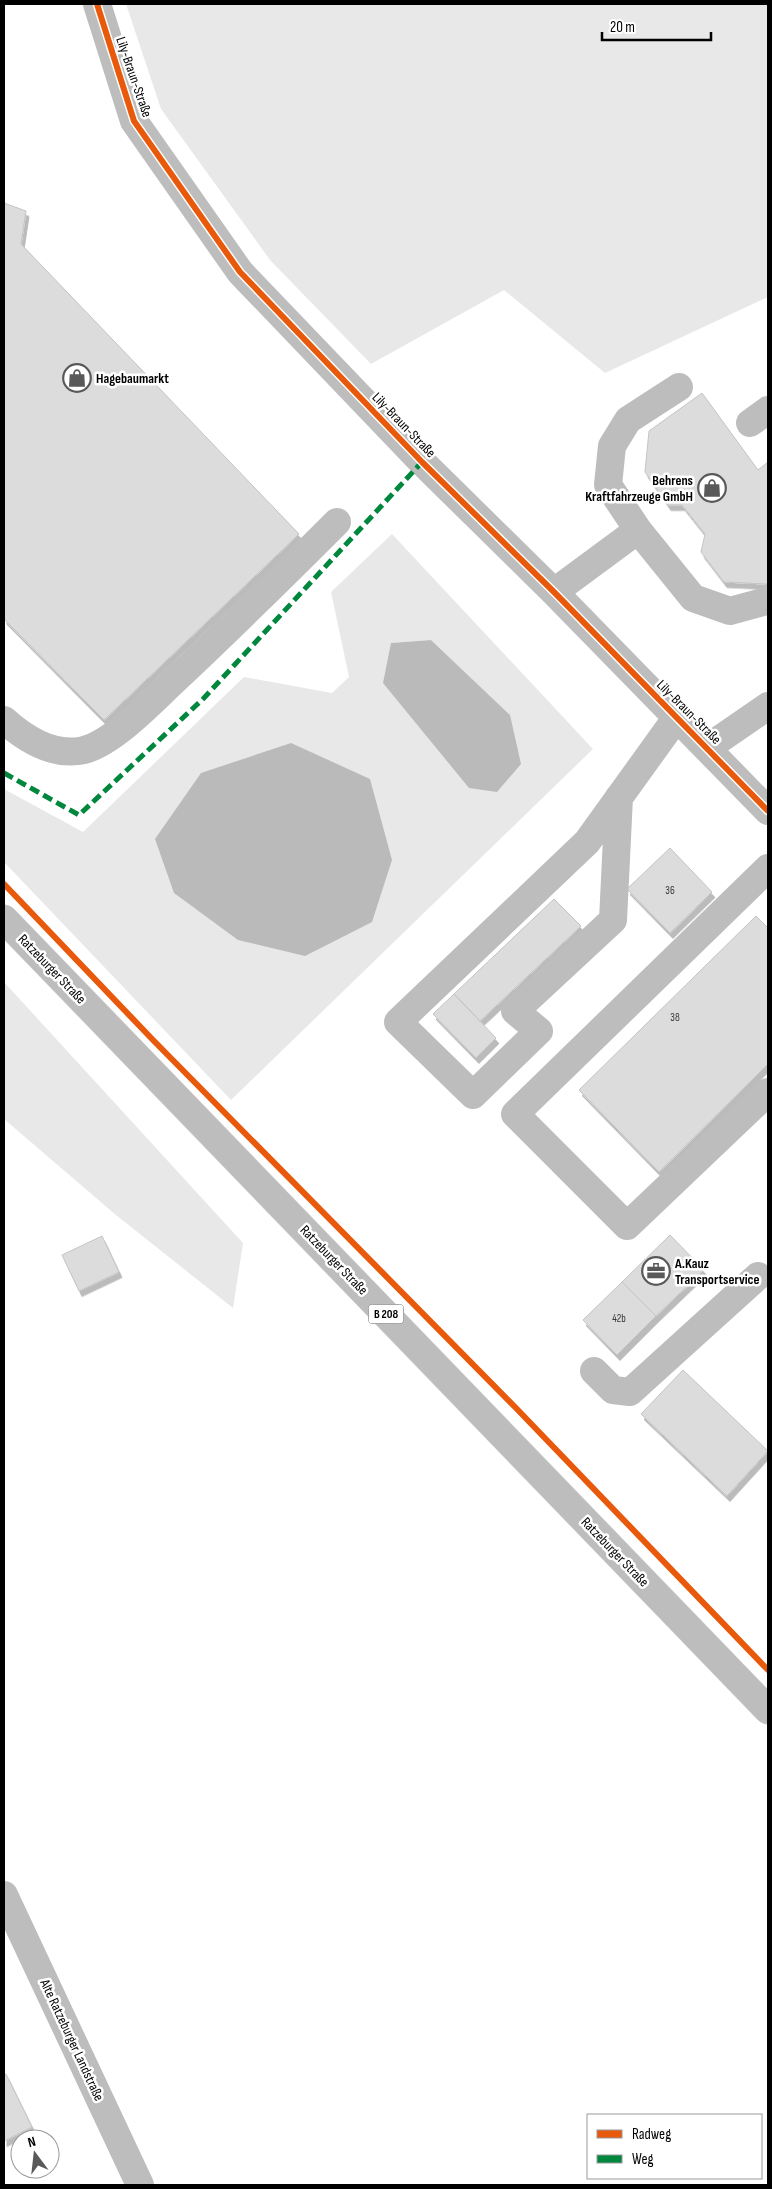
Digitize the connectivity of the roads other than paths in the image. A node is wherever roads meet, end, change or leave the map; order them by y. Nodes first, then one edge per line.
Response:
1 (97, 4) edge
2 (679, 387) dead end
3 (337, 522) dead end
4 (638, 530) junction
5 (554, 592) junction
6 (768, 599) edge
7 (768, 706) edge
8 (677, 717) junction
9 (4, 720) edge
10 (708, 748) junction
11 (619, 797) junction
12 (768, 811) edge
13 (768, 868) edge
14 (4, 919) edge
15 (768, 1092) edge
16 (765, 1278) edge
17 (594, 1372) dead end
18 (768, 1710) edge
19 (4, 1895) edge
20 (140, 2185) edge

1 - 5 street, Lily-Braun-Straße
2 - 4 street
3 - 9 street
4 - 5 street
4 - 6 street
5 - 8 street, Lily-Braun-Straße
7 - 10 street
8 - 10 street, Lily-Braun-Straße
8 - 11 street
10 - 12 street, Lily-Braun-Straße
11 - 11 street
13 - 15 street
14 - 18 street, Ratzeburger Straße / B 208
16 - 17 street
19 - 20 street, Alte Ratzeburger Landstraße

